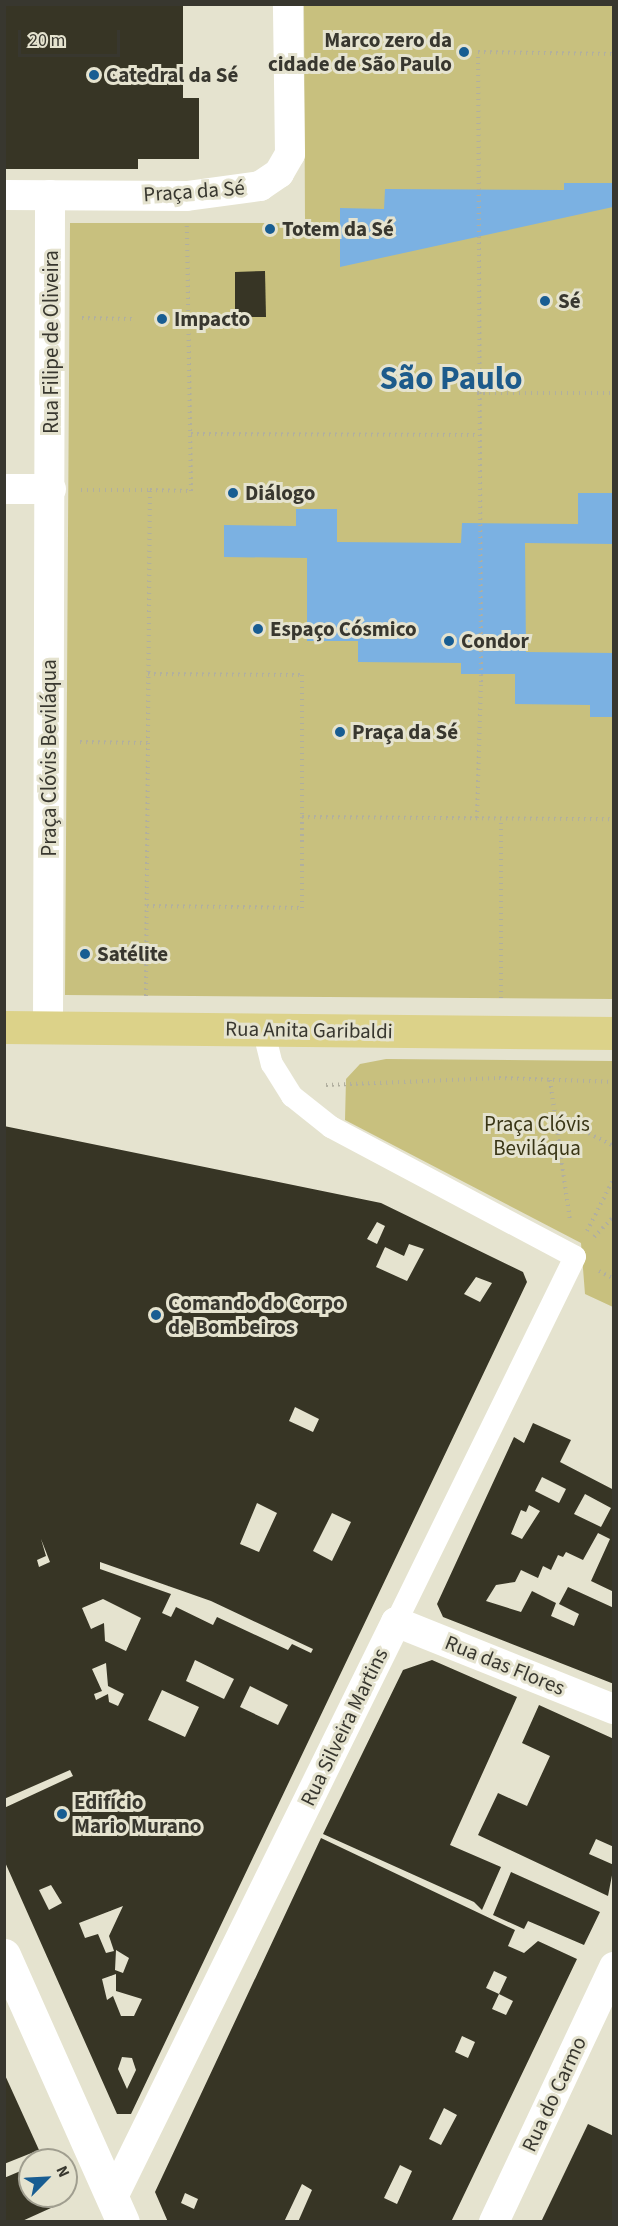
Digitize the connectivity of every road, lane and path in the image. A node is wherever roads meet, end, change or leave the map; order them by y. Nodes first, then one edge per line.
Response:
1 (288, 4) edge
2 (614, 54) edge
3 (4, 195) edge
4 (50, 195) junction
5 (187, 196) junction
6 (52, 318) junction
7 (132, 319) dead end
8 (477, 393) junction
9 (614, 393) edge
10 (191, 434) junction
11 (477, 435) junction
12 (4, 489) edge
13 (51, 489) junction
14 (150, 490) junction
15 (148, 674) junction
16 (49, 742) junction
17 (148, 743) junction
18 (302, 817) junction
19 (477, 818) junction
20 (501, 819) junction
21 (614, 819) edge
22 (147, 906) junction
23 (146, 1009) dead end
24 (4, 1027) edge
25 (48, 1027) junction
26 (263, 1029) junction
27 (501, 1031) junction
28 (614, 1033) edge
29 (550, 1079) junction
30 (614, 1082) edge
31 (286, 1087) junction
32 (578, 1128) dead end
33 (614, 1146) edge
34 (614, 1178) edge
35 (575, 1257) junction
36 (396, 1622) junction
37 (614, 1709) edge
38 (4, 1955) edge
39 (614, 1967) edge
40 (118, 2209) edge
41 (494, 2222) edge

1 - 5 street, Praça da Sé
2 - 8 path
3 - 4 street, Praça da Sé
4 - 5 street, Praça da Sé
4 - 6 street, Rua Filipe de Oliveira
5 - 10 path
6 - 7 path
6 - 13 street, Rua Filipe de Oliveira
8 - 9 path
8 - 11 path
10 - 11 path
10 - 14 path
11 - 19 path
12 - 13 street
13 - 14 path
13 - 16 street, Praça Clóvis Beviláqua
14 - 15 path
15 - 17 path
15 - 18 path
16 - 17 path
16 - 25 street, Praça Clóvis Beviláqua
17 - 22 path
18 - 19 path
18 - 22 path
19 - 20 path
20 - 21 path
20 - 27 path
22 - 23 path
24 - 25 main road, Rua Anita Garibaldi
25 - 26 main road, Rua Anita Garibaldi
26 - 27 main road, Rua Anita Garibaldi
26 - 31 street
27 - 28 main road, Rua Anita Garibaldi
29 - 30 path
29 - 31 path
29 - 35 path
31 - 35 street
32 - 33 path
34 - 35 path
35 - 36 street, Rua Silveira Martins
36 - 37 street, Rua das Flores
36 - 40 street, Rua Silveira Martins
38 - 40 main road
39 - 41 street, Rua do Carmo

